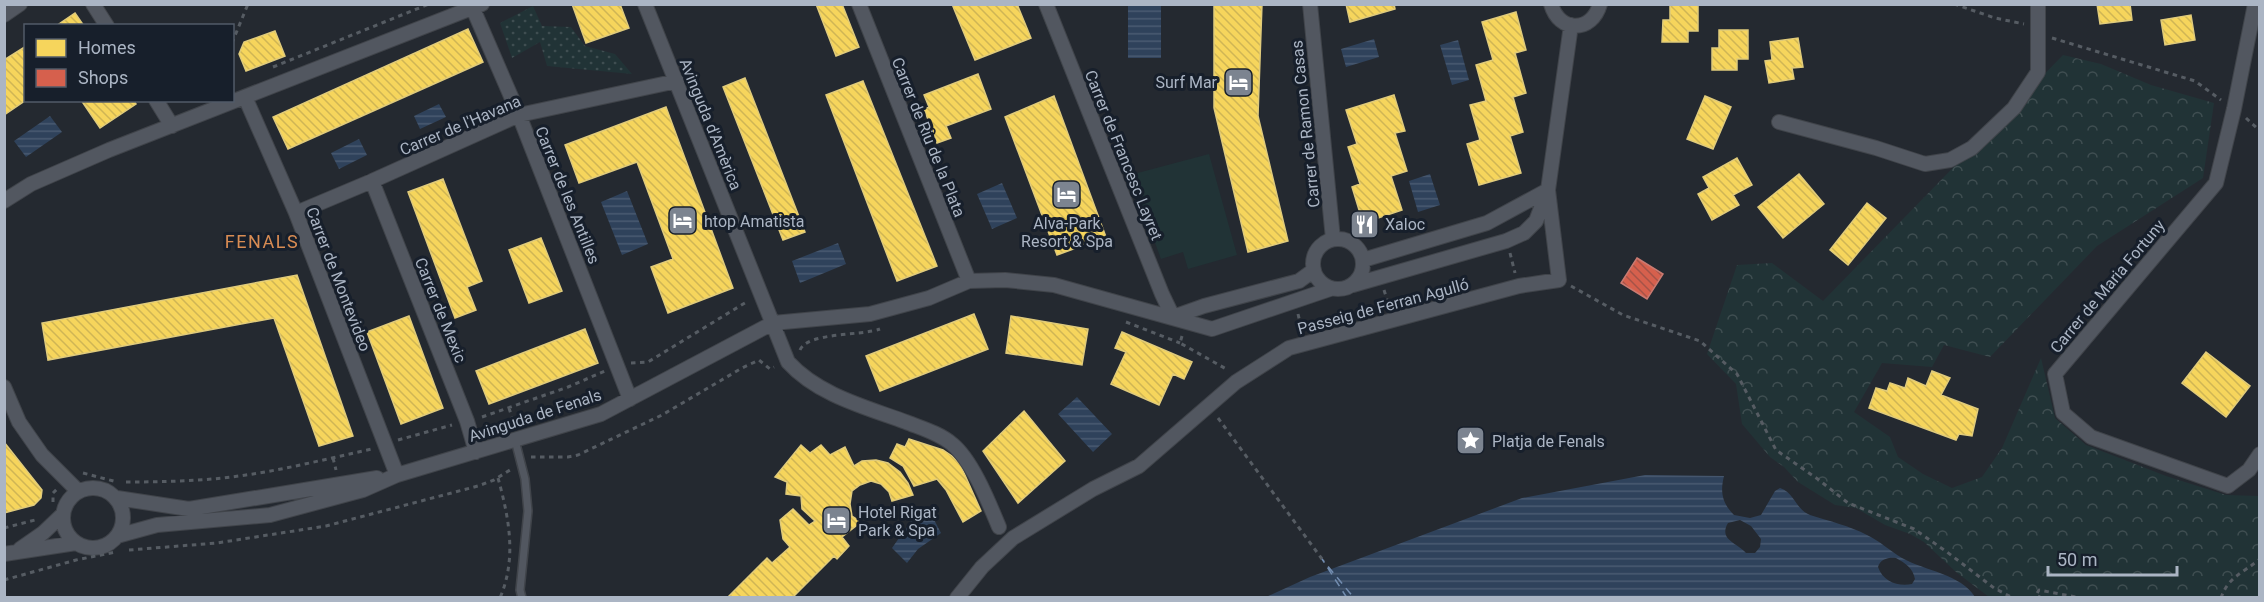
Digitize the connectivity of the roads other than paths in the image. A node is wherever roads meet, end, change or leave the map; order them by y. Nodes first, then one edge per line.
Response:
1 (20, 4) edge
2 (93, 4) edge
3 (645, 4) edge
4 (859, 4) edge
5 (1046, 4) edge
6 (1310, 4) edge
7 (1551, 4) edge
8 (1600, 4) edge
9 (2038, 4) edge
10 (2255, 4) edge
11 (476, 6) edge
12 (4, 15) edge
13 (106, 24) edge
14 (1571, 25) junction
15 (677, 81) junction
16 (244, 97) junction
17 (234, 101) edge
18 (157, 102) edge
19 (232, 102) edge
20 (519, 115) junction
21 (1779, 122) dead end
22 (172, 126) junction
23 (372, 181) junction
24 (1548, 190) junction
25 (4, 201) edge
26 (296, 213) junction
27 (1333, 239) junction
28 (1363, 260) junction
29 (1314, 270) junction
30 (969, 281) junction
31 (1353, 285) junction
32 (1330, 289) junction
33 (1173, 317) junction
34 (773, 323) junction
35 (4, 387) edge
36 (630, 399) junction
37 (515, 440) junction
38 (477, 452) junction
39 (2259, 454) edge
40 (397, 475) junction
41 (78, 491) junction
42 (117, 498) junction
43 (57, 512) junction
44 (999, 527) dead end
45 (117, 536) junction
46 (76, 543) junction
47 (11, 553) edge
48 (522, 597) edge
49 (957, 597) edge

1 - 12 street
2 - 13 street
3 - 15 street, Avinguda d'Amèrica
4 - 30 street, Carrer de Riu de la Plata
5 - 33 street, Carrer de Francesc Layret
6 - 27 street, Carrer de Ramon Casas
7 - 14 street
8 - 14 street
9 - 21 street
10 - 39 street, Carrer de Maria Fortuny
11 - 16 street
11 - 20 street, Carrer de les Antilles
14 - 24 street
15 - 20 street, Carrer de l'Havana
15 - 34 street, Avinguda d'Amèrica
16 - 17 street
16 - 26 street, Carrer de Montevideo
18 - 22 street
19 - 22 street
20 - 23 street, Carrer de l'Havana
20 - 36 street, Carrer de les Antilles
22 - 25 street
23 - 26 street, Carrer de l'Havana
23 - 38 street, Carrer de Mexic
24 - 28 street
24 - 31 street, Passeig de Ferran Agulló
24 - 49 street, Passeig de Ferran Agulló
26 - 40 street, Carrer de Montevideo
27 - 28 street
27 - 29 street
28 - 31 street
29 - 32 street
29 - 33 street
30 - 33 street, Passeig de Ferran Agulló
30 - 34 street, Passeig de Ferran Agulló
31 - 32 street
32 - 33 street, Passeig de Ferran Agulló
34 - 36 street, Avinguda de Fenals
34 - 44 street, Avinguda d'Amèrica
35 - 41 street
36 - 37 street, Avinguda de Fenals
37 - 38 street, Avinguda de Fenals
37 - 48 lane
38 - 40 street, Avinguda de Fenals
40 - 42 street, Avinguda de Fenals
40 - 45 street, Avinguda de Fenals
41 - 42 street
41 - 43 street
42 - 45 street
43 - 46 street
43 - 47 street
45 - 46 street
46 - 47 street

